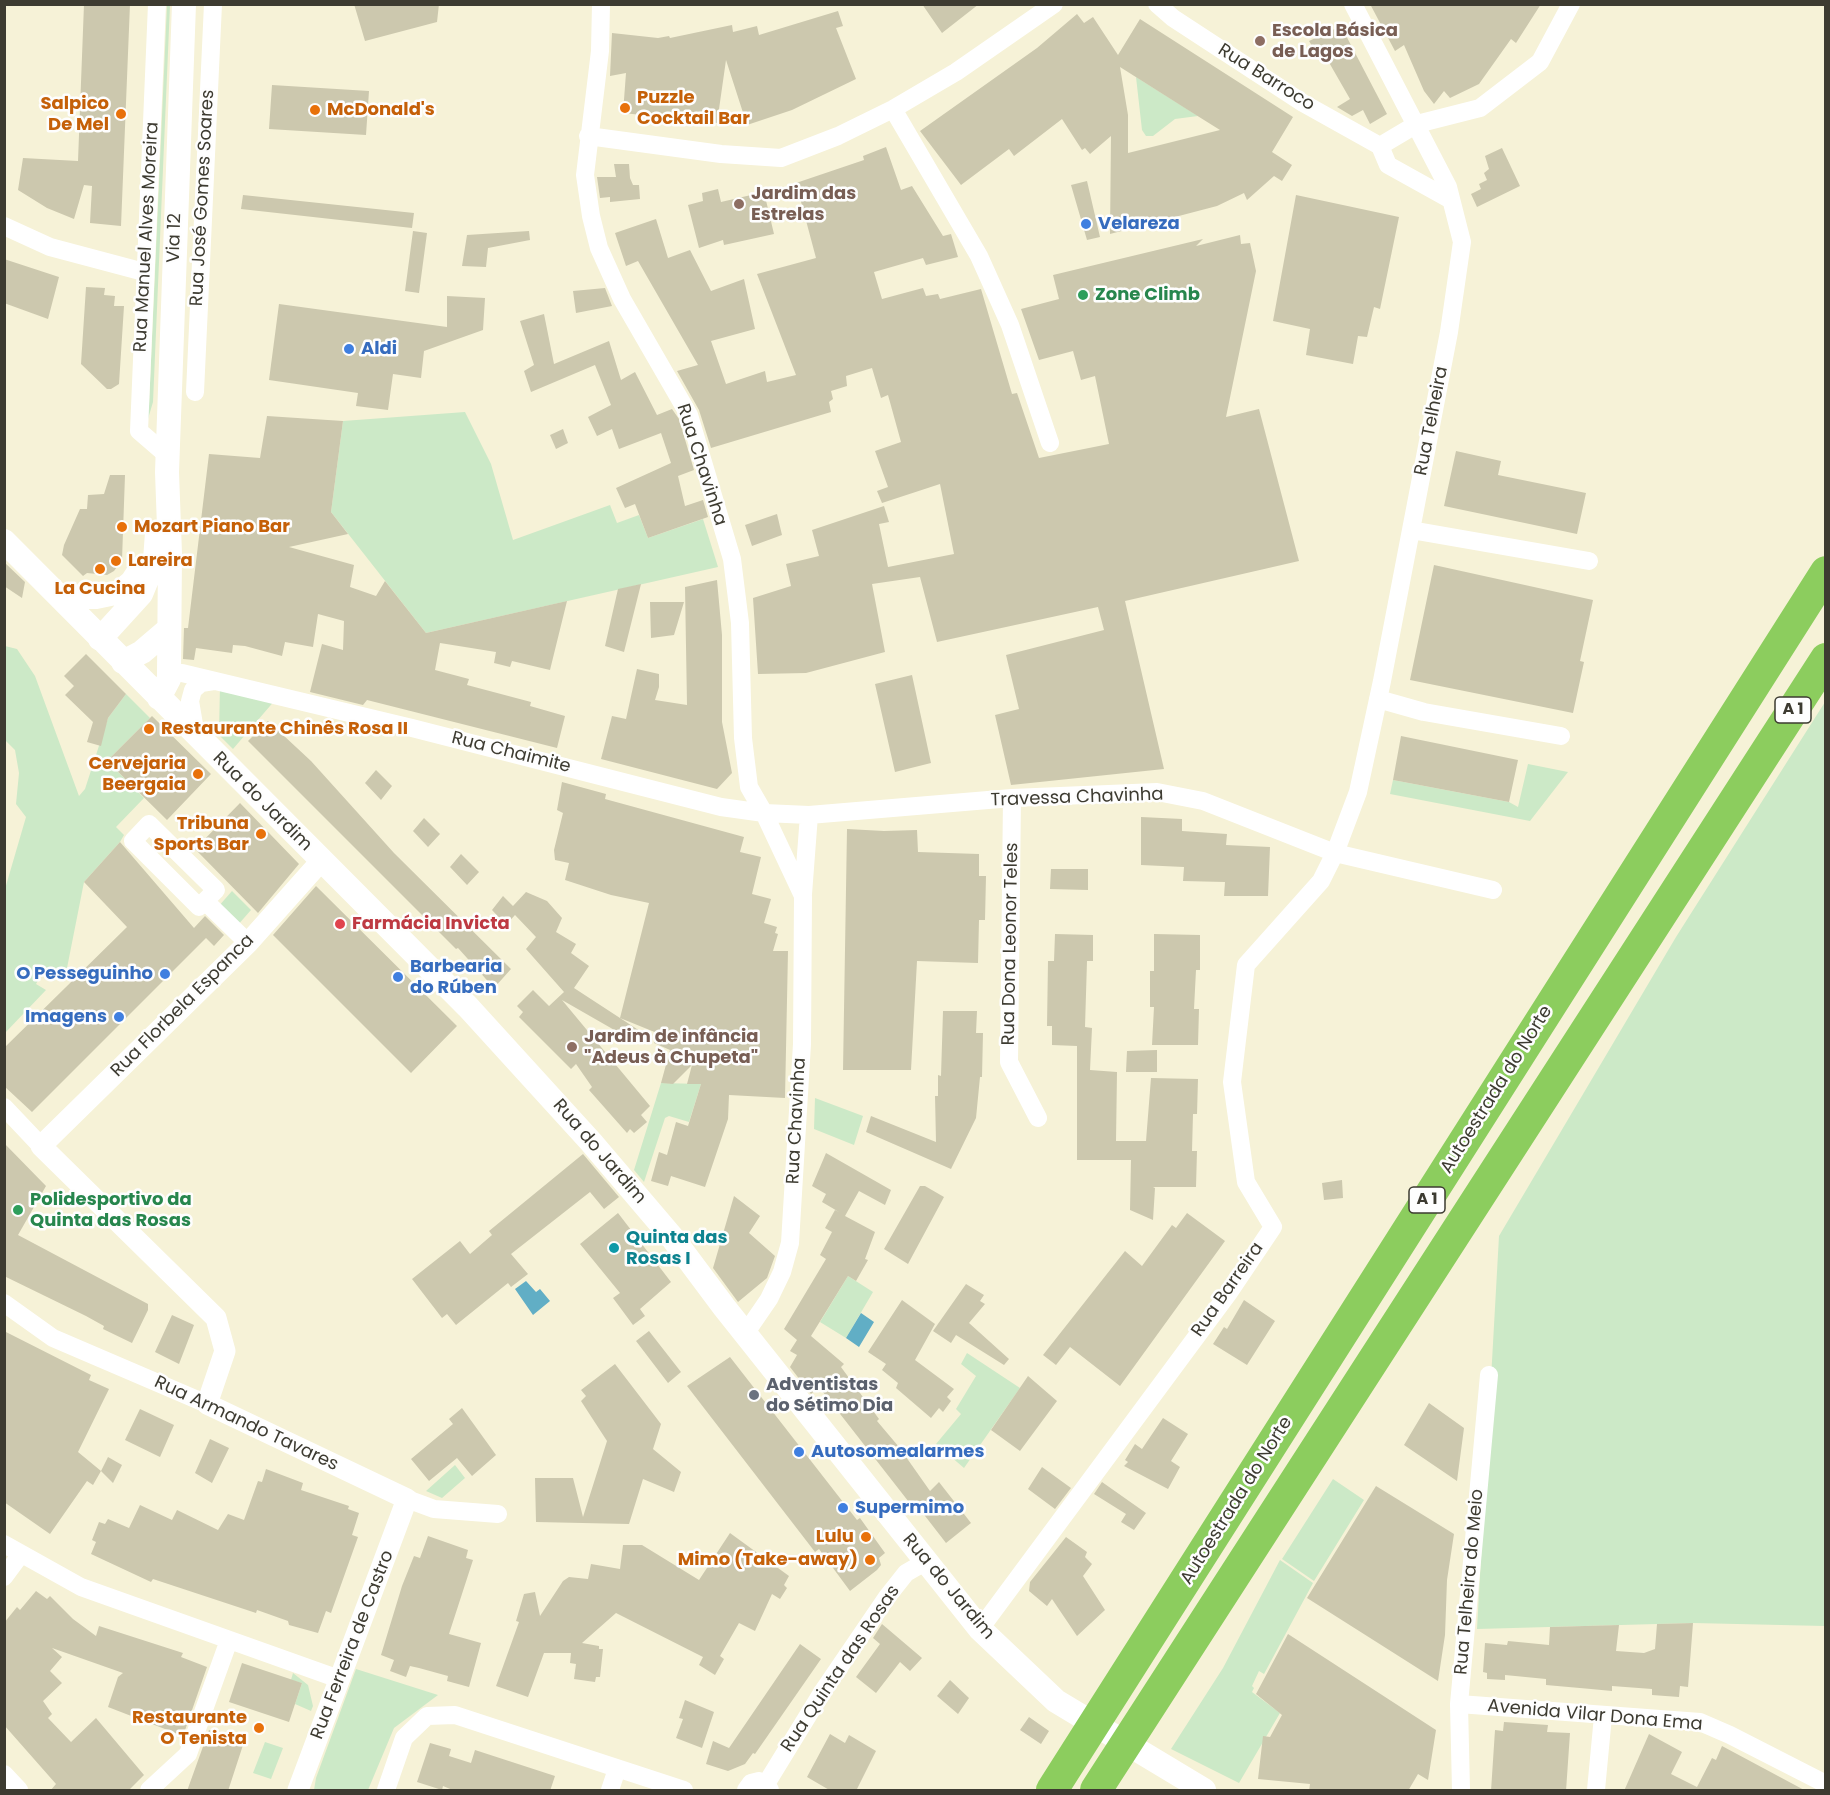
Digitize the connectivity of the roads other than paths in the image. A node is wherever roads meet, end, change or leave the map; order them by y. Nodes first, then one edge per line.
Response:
1 (157, 4) edge
2 (184, 4) edge
3 (213, 4) edge
4 (601, 4) edge
5 (1054, 4) edge
6 (1157, 4) edge
7 (1353, 4) edge
8 (1571, 4) edge
9 (893, 109) junction
10 (1417, 124) junction
11 (588, 136) junction
12 (1380, 146) junction
13 (1451, 200) junction
14 (4, 226) edge
15 (144, 272) junction
16 (195, 392) dead end
17 (1050, 443) dead end
18 (167, 464) junction
19 (157, 524) junction
20 (1411, 530) junction
21 (4, 541) edge
22 (1588, 561) dead end
23 (1826, 572) edge
24 (59, 596) junction
25 (169, 629) junction
26 (100, 639) junction
27 (1826, 659) edge
28 (123, 662) junction
29 (169, 673) junction
30 (214, 681) junction
31 (159, 698) junction
32 (1378, 699) junction
33 (196, 736) junction
34 (1561, 736) dead end
35 (1012, 798) junction
36 (765, 813) junction
37 (809, 814) junction
38 (1335, 853) junction
39 (321, 861) junction
40 (1493, 890) dead end
41 (803, 896) junction
42 (205, 901) junction
43 (248, 943) junction
44 (4, 1107) edge
45 (1038, 1118) dead end
46 (41, 1146) junction
47 (4, 1303) edge
48 (745, 1334) junction
49 (1489, 1375) dead end
50 (207, 1404) junction
51 (407, 1499) junction
52 (498, 1514) dead end
53 (4, 1544) edge
54 (21, 1554) junction
55 (925, 1562) junction
56 (4, 1577) edge
57 (980, 1629) junction
58 (229, 1640) junction
59 (339, 1680) junction
60 (1459, 1704) junction
61 (1603, 1716) junction
62 (617, 1769) junction
63 (4, 1774) edge
64 (1826, 1784) edge
65 (768, 1787) edge
66 (19, 1791) edge
67 (149, 1791) edge
68 (298, 1791) edge
69 (386, 1791) edge
70 (610, 1791) edge
71 (684, 1791) edge
72 (746, 1791) edge
73 (1052, 1791) edge
74 (1096, 1791) edge
75 (1204, 1791) edge
76 (1461, 1791) edge
77 (1596, 1791) edge

1 - 15 street, Rua Manuel Alves Moreira
2 - 18 main road, Via 12
3 - 16 street, Rua José Gomes Soares
4 - 11 street, Rua Chavinha
5 - 9 street
6 - 12 street, Rua Barroco
7 - 10 street, Rua Telheira
8 - 10 street
9 - 11 street
9 - 17 street
10 - 12 street
10 - 13 street, Rua Telheira
11 - 36 street, Rua Chavinha
12 - 13 street, Rua Barroco
13 - 20 street, Rua Telheira
14 - 15 street
15 - 18 street, Rua Manuel Alves Moreira
18 - 19 main road, Via 12
18 - 25 main road, Via 12
19 - 24 main road, Via 12
19 - 26 main road, Via 12
20 - 22 street
20 - 32 street, Rua Telheira
21 - 24 main road, Rua do Jardim
23 - 73 highway, Autoestrada do Norte / A 1
24 - 26 main road, Rua do Jardim
25 - 28 main road
25 - 29 main road, Via 12
26 - 28 main road, Rua do Jardim
27 - 74 highway, Autoestrada do Norte / A 1
28 - 31 main road, Rua do Jardim
29 - 30 street, Rua Chaimite
29 - 31 main road, Via 12
30 - 33 street
30 - 36 street, Rua Chaimite
31 - 33 main road, Rua do Jardim
32 - 34 street
32 - 38 street, Rua Telheira
33 - 39 main road, Rua do Jardim
35 - 37 street, Travessa Chavinha
35 - 38 street, Travessa Chavinha
35 - 45 street, Rua Dona Leonor Teles
36 - 37 street, Rua Chaimite
36 - 41 street, Rua Chavinha
37 - 41 street, Rua Chavinha
38 - 40 street, Travessa Chavinha
38 - 57 street, Rua Barreira
39 - 43 street, Rua Florbela Espanca
39 - 48 main road, Rua do Jardim
41 - 48 street, Rua Chavinha
42 - 42 street
42 - 43 street
43 - 46 street, Rua Florbela Espanca
44 - 46 street
46 - 50 street
47 - 50 street, Rua Armando Tavares
48 - 55 main road, Rua do Jardim
49 - 60 street, Rua Telheira do Meio
50 - 51 street, Rua Armando Tavares
51 - 52 street, Rua Armando Tavares
51 - 59 street, Rua Ferreira de Castro
53 - 54 street
54 - 56 street
54 - 58 street
55 - 57 main road, Rua do Jardim
55 - 65 street, Rua Quinta das Rosas
57 - 75 main road, Rua do Jardim
58 - 59 street
58 - 67 street
59 - 68 street, Rua Ferreira de Castro
60 - 61 street, Avenida Vilar Dona Ema
60 - 76 street, Rua Telheira do Meio
61 - 64 street, Avenida Vilar Dona Ema
61 - 77 street
62 - 69 street
62 - 70 street
62 - 71 street
63 - 66 street
65 - 72 street

